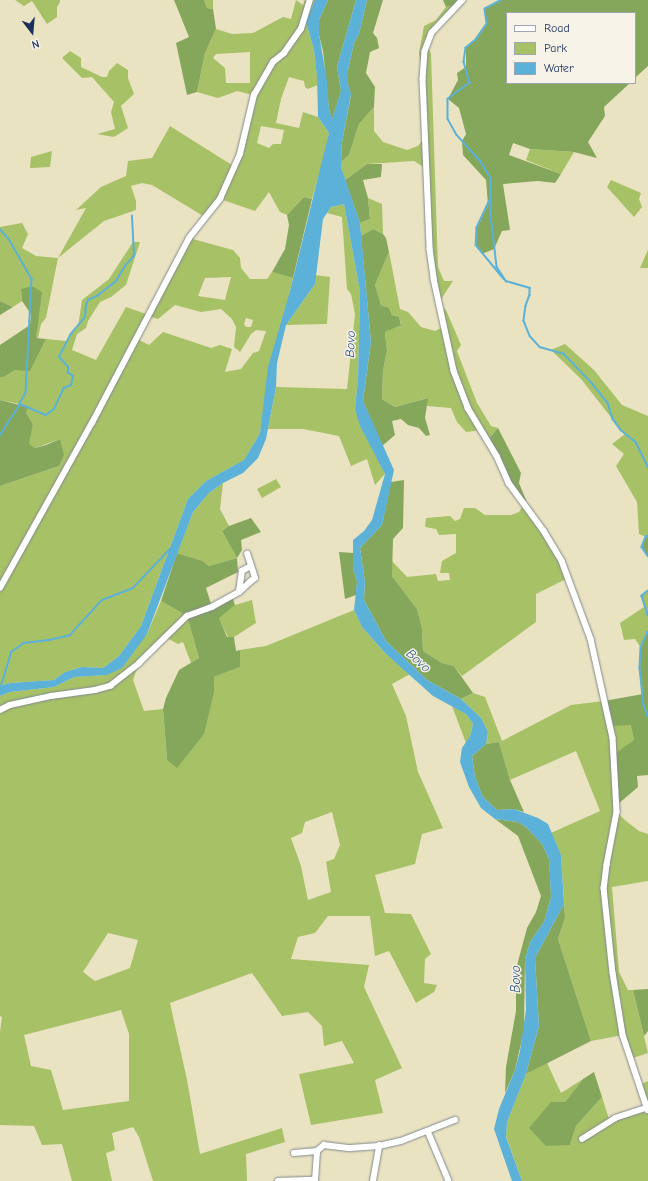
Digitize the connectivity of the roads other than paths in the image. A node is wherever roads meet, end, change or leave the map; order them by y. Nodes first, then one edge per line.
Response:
1 (310, 0) edge
2 (462, 0) edge
3 (247, 554) dead end
4 (251, 566) junction
5 (0, 588) edge
6 (239, 592) junction
7 (0, 710) edge
8 (648, 1108) edge
9 (455, 1120) dead end
10 (428, 1131) junction
11 (582, 1139) dead end
12 (379, 1146) junction
13 (317, 1151) junction
14 (294, 1153) dead end
15 (278, 1181) edge
16 (315, 1181) edge
17 (373, 1181) edge
18 (449, 1181) edge

1 - 5 street
2 - 8 street
3 - 4 street
4 - 6 street
4 - 6 street
6 - 7 street
8 - 11 street
9 - 10 street
10 - 12 street
10 - 18 street
12 - 13 street
12 - 17 street
13 - 14 street
13 - 16 street
15 - 16 street

